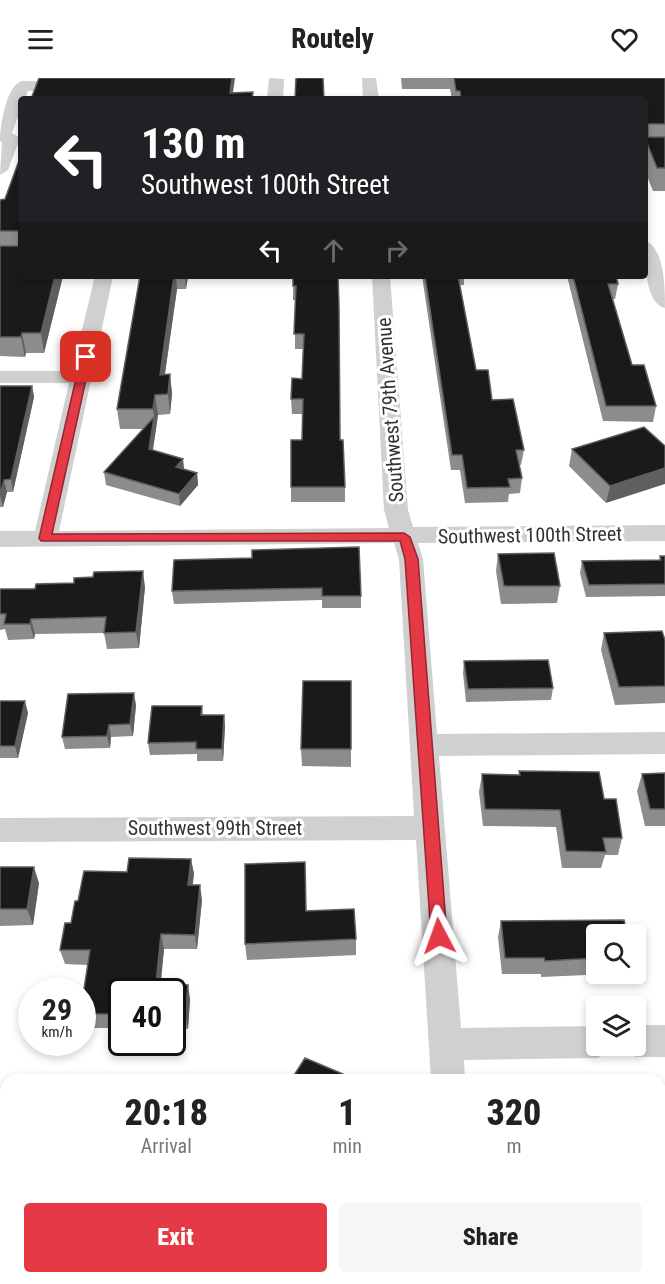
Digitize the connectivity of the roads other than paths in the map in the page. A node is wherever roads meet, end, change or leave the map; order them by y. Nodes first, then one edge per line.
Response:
1 (369, 78) edge
2 (276, 79) edge
3 (93, 86) edge
4 (19, 96) edge
5 (274, 96) edge
6 (371, 96) edge
7 (18, 102) edge
8 (9, 137) edge
9 (0, 170) edge
10 (648, 256) edge
11 (103, 279) edge
12 (381, 279) edge
13 (665, 302) edge
14 (0, 377) edge
15 (81, 377) junction
16 (665, 533) edge
17 (404, 537) junction
18 (45, 538) junction
19 (0, 539) edge
20 (665, 743) edge
21 (423, 745) junction
22 (431, 828) junction
23 (0, 830) edge
24 (646, 1041) edge
25 (665, 1041) edge
26 (586, 1042) edge
27 (446, 1044) junction
28 (448, 1074) edge

1 - 6 street
2 - 5 street
3 - 4 street
7 - 8 street
8 - 9 street
10 - 13 street
11 - 15 street
12 - 17 street, Southwest 79th Avenue
14 - 15 street
15 - 18 street
16 - 17 street, Southwest 100th Street
17 - 18 street, Southwest 100th Street
17 - 21 street, Southwest 79th Avenue
18 - 19 street, Southwest 100th Street
20 - 21 street
21 - 22 street, Southwest 79th Avenue
22 - 23 street, Southwest 99th Street
22 - 27 street, Southwest 79th Avenue
24 - 25 street
26 - 27 street
27 - 28 street, Southwest 79th Avenue

